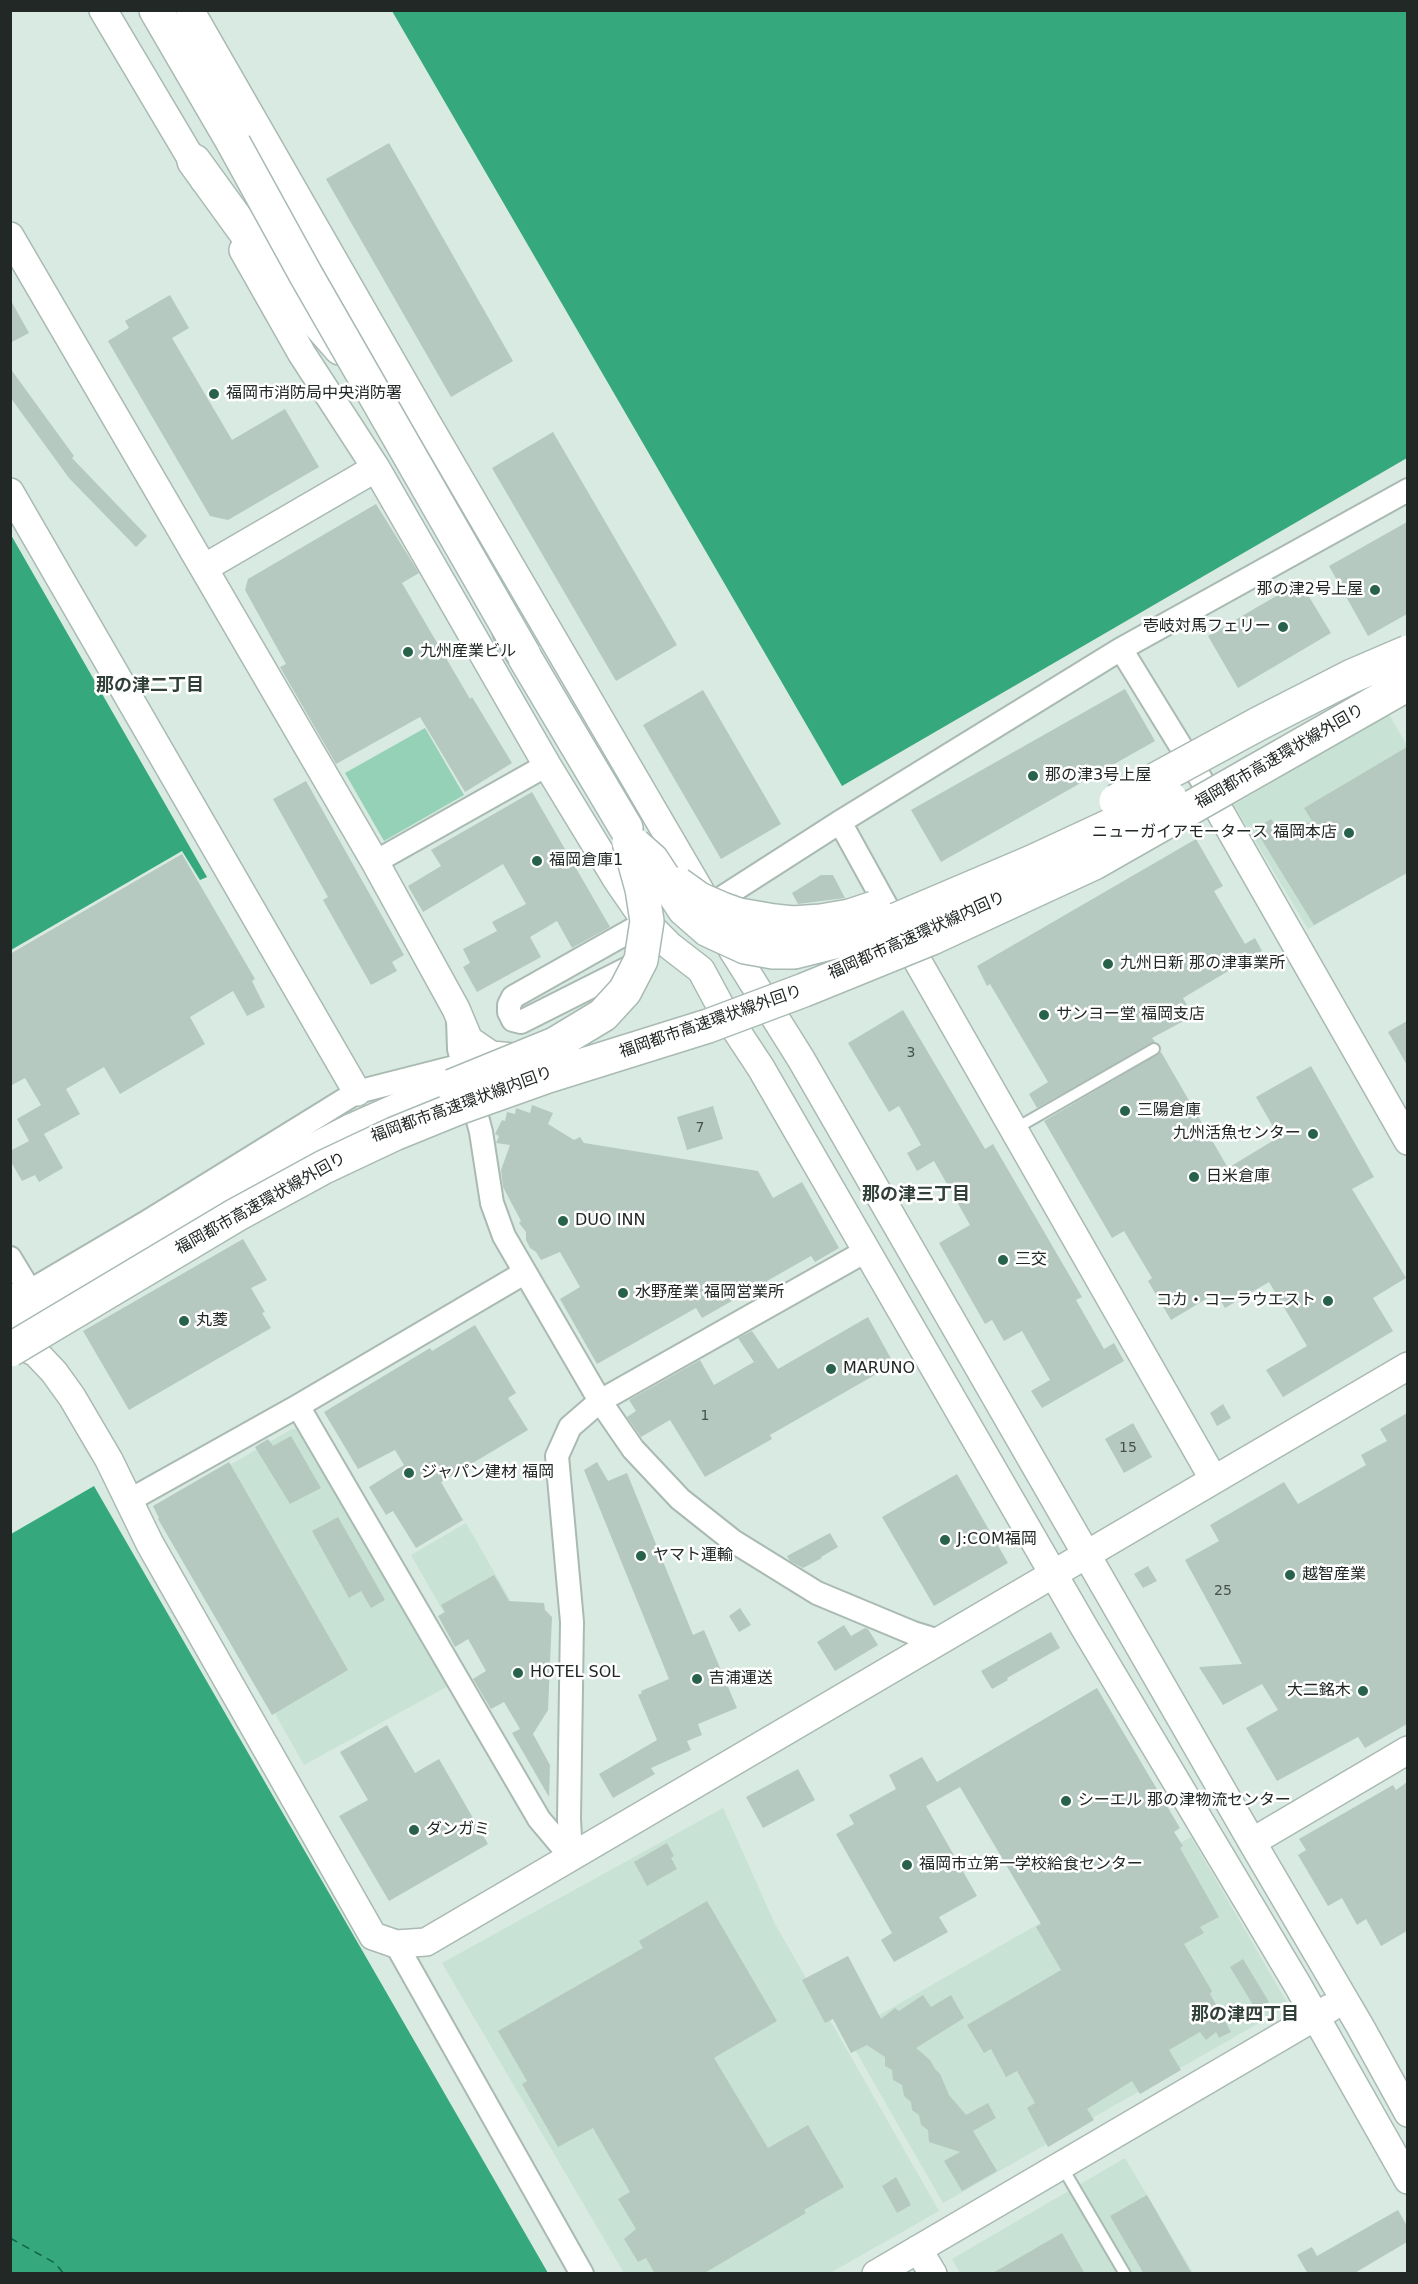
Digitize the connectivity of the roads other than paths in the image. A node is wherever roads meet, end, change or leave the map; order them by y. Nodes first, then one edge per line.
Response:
1 (103, 10) edge
2 (156, 10) edge
3 (190, 10) edge
4 (194, 161) junction
5 (10, 236) edge
6 (376, 468) junction
7 (1407, 490) edge
8 (10, 492) edge
9 (204, 568) junction
10 (1121, 649) junction
11 (1407, 652) edge
12 (1407, 662) edge
13 (1407, 677) edge
14 (1407, 684) edge
15 (547, 765) junction
16 (1207, 789) junction
17 (840, 822) junction
18 (630, 837) junction
19 (375, 862) junction
20 (709, 906) junction
21 (646, 922) junction
22 (670, 946) junction
23 (913, 953) junction
24 (763, 999) junction
25 (456, 1009) junction
26 (722, 1009) junction
27 (1154, 1049) dead end
28 (529, 1058) junction
29 (463, 1065) junction
30 (357, 1092) junction
31 (1013, 1130) junction
32 (1407, 1141) edge
33 (153, 1246) junction
34 (866, 1251) junction
35 (10, 1258) edge
36 (524, 1273) junction
37 (20, 1294) edge
38 (10, 1322) edge
39 (10, 1327) edge
40 (43, 1331) junction
41 (10, 1349) edge
42 (1407, 1366) edge
43 (600, 1401) junction
44 (298, 1406) junction
45 (110, 1460) junction
46 (1214, 1480) junction
47 (130, 1500) junction
48 (1087, 1555) junction
49 (1053, 1574) junction
50 (939, 1641) junction
51 (1407, 1750) edge
52 (1252, 1842) junction
53 (571, 1857) junction
54 (396, 1944) junction
55 (1344, 1999) junction
56 (1316, 2016) junction
57 (1407, 2113) edge
58 (1061, 2165) junction
59 (1407, 2180) edge
60 (918, 2249) junction
61 (582, 2274) edge
62 (876, 2274) edge
63 (933, 2274) edge
64 (1125, 2274) edge

1 - 4 street
2 - 18 highway, bridge
3 - 20 street
4 - 6 street
4 - 18 highway, bridge
5 - 9 street
6 - 9 street
6 - 15 street
7 - 10 street
8 - 30 street
9 - 19 street
10 - 16 street
10 - 17 street
11 - 18 highway, bridge
12 - 18 highway, bridge
13 - 16 street
13 - 33 highway, 福岡都市高速環状線内回り, bridge
14 - 40 highway, 福岡都市高速環状線外回り, bridge
15 - 19 street
15 - 21 street
16 - 23 street
16 - 32 street
17 - 20 street
17 - 23 street
18 - 33 highway, bridge
18 - 40 highway, bridge
19 - 25 street
20 - 24 street
21 - 22 street
21 - 22 street
22 - 26 street
23 - 24 street
23 - 31 street
24 - 26 street
24 - 48 street
25 - 28 street
25 - 29 street
26 - 28 street
26 - 34 street
27 - 31 lane
28 - 29 street
29 - 30 street
29 - 36 street
30 - 37 street
31 - 46 street
33 - 38 highway, 福岡都市高速環状線内回り
34 - 43 street
34 - 49 street
35 - 37 street
36 - 43 street
36 - 44 street
39 - 45 street
40 - 41 highway, 福岡都市高速環状線外回り, bridge
41 - 45 street
42 - 46 street
43 - 50 street
43 - 53 street
44 - 47 street
44 - 53 street
45 - 47 street
46 - 48 street
47 - 54 street
48 - 49 street
48 - 52 street
49 - 50 street
49 - 56 street
50 - 53 street
51 - 52 street
52 - 55 street
53 - 54 street
54 - 61 street
55 - 56 street
55 - 57 street
56 - 58 street
56 - 59 street
58 - 60 street
58 - 64 lane
60 - 62 street
60 - 63 street

